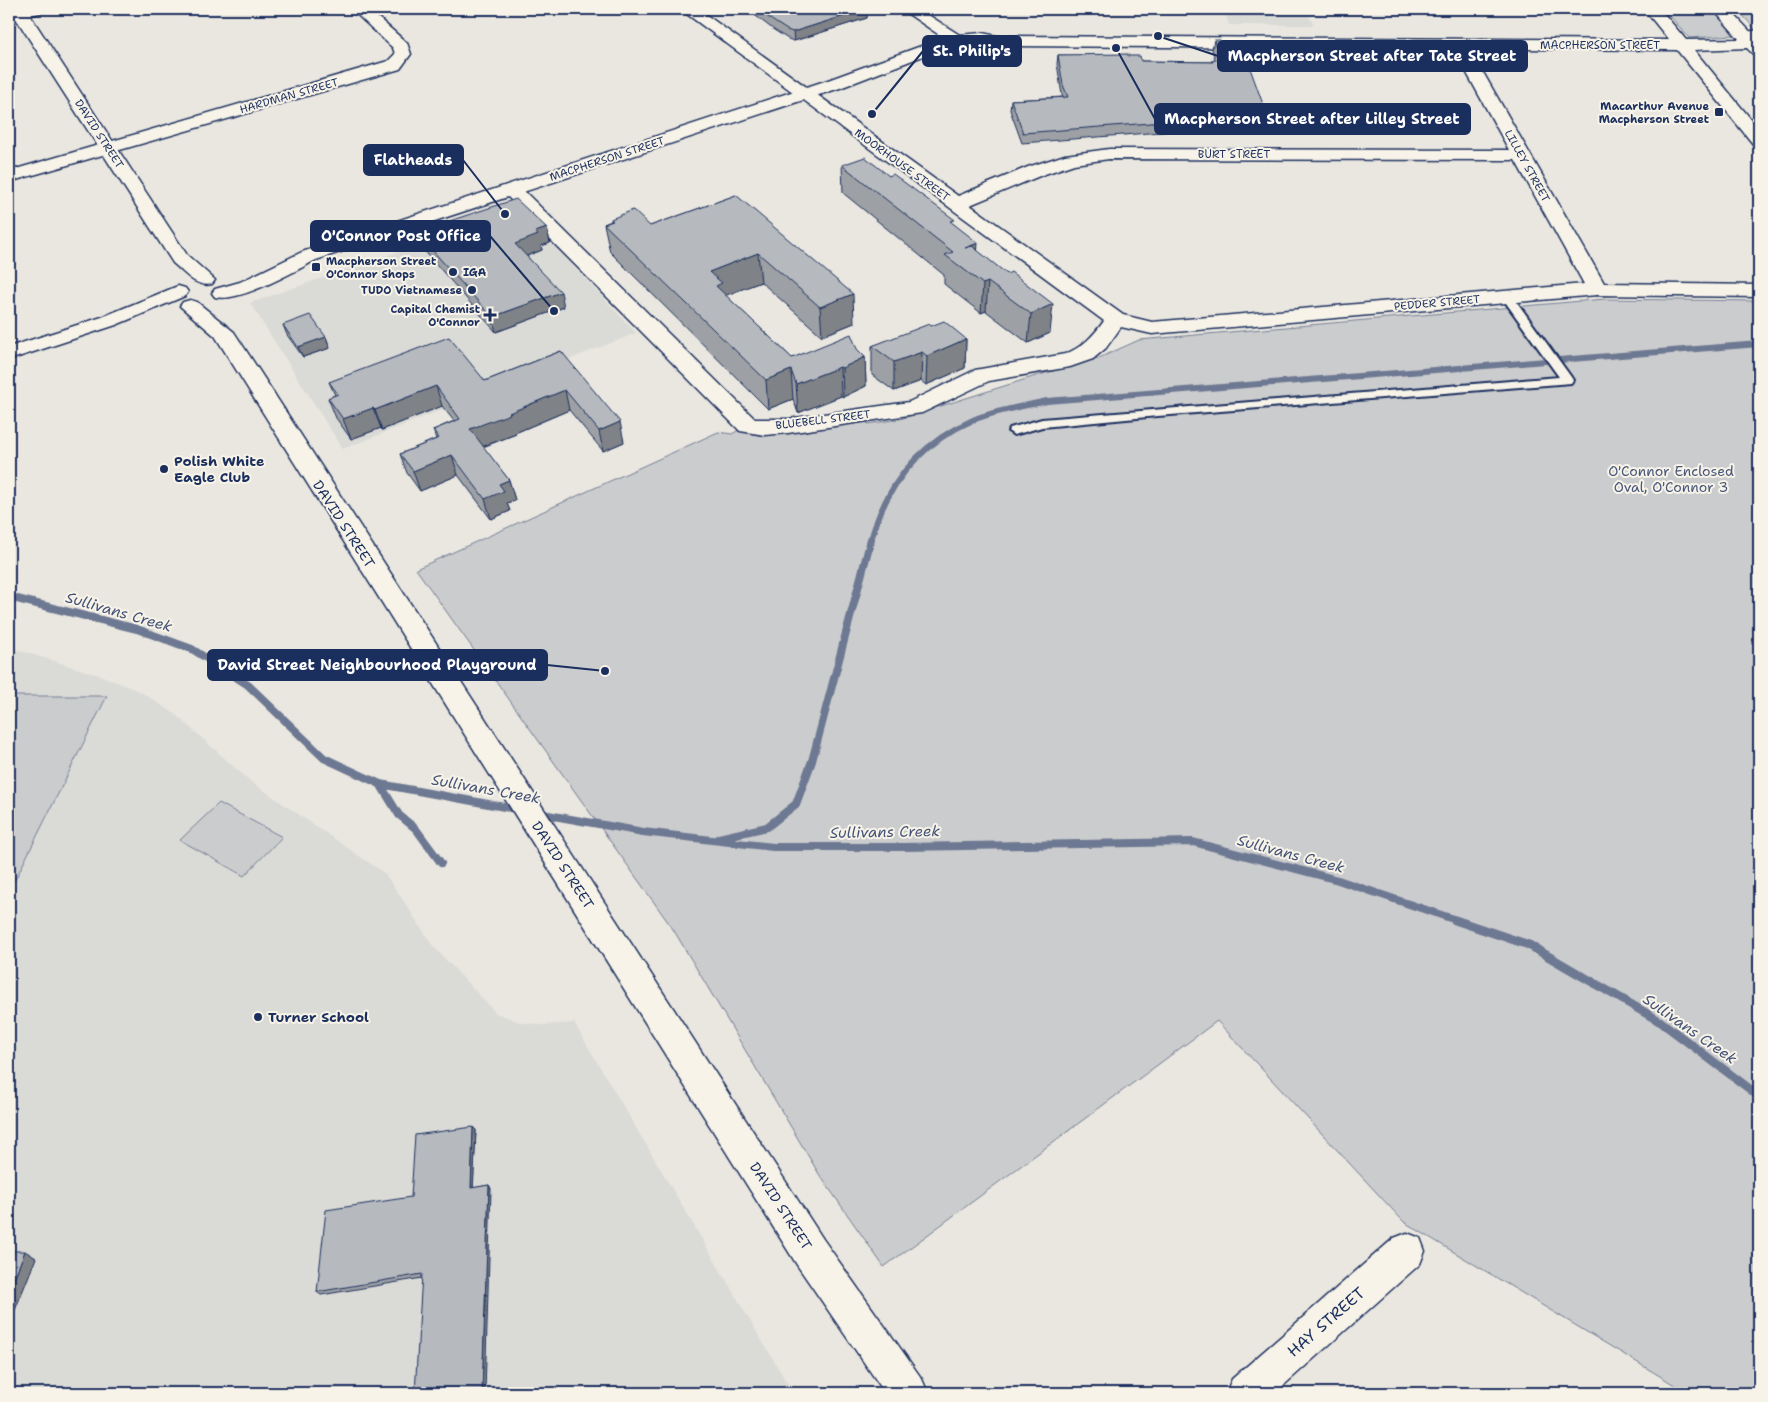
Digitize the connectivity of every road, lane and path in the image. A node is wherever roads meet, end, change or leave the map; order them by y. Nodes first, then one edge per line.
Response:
1 (359, 9) edge
2 (688, 9) edge
3 (909, 9) edge
4 (1652, 9) edge
5 (1721, 9) edge
6 (21, 12) edge
7 (1754, 41) edge
8 (962, 43) junction
9 (1459, 44) junction
10 (1682, 45) junction
11 (804, 94) junction
12 (1759, 140) edge
13 (109, 149) junction
14 (1521, 155) junction
15 (9, 177) edge
16 (512, 190) junction
17 (955, 204) junction
18 (180, 259) junction
19 (214, 288) junction
20 (1596, 288) junction
21 (1759, 291) edge
22 (1508, 296) junction
23 (184, 298) junction
24 (1116, 320) junction
25 (223, 332) junction
26 (9, 354) edge
27 (1014, 431) dead end
28 (1407, 1252) dead end
29 (908, 1393) edge
30 (1246, 1393) edge

1 - 13 street, HARDMAN STREET
2 - 11 street, MOORHOUSE STREET
3 - 8 street
4 - 10 street
5 - 7 street
6 - 13 street, DAVID STREET
7 - 10 street, MACPHERSON STREET
8 - 9 street, MACPHERSON STREET
8 - 11 street, MACPHERSON STREET
9 - 10 street, MACPHERSON STREET
9 - 14 street, LILLEY STREET
10 - 12 street
11 - 16 street, MACPHERSON STREET
11 - 17 street, MOORHOUSE STREET
13 - 15 street
13 - 18 street, DAVID STREET
14 - 17 street, BURT STREET
14 - 20 street, LILLEY STREET
16 - 19 street, MACPHERSON STREET
16 - 24 street, BLUEBELL STREET
17 - 24 street, MOORHOUSE STREET
18 - 19 street, DAVID STREET
18 - 23 street
19 - 23 street, MACPHERSON STREET
19 - 25 street, DAVID STREET
20 - 21 street, PEDDER STREET
20 - 22 street, PEDDER STREET
22 - 24 street, PEDDER STREET
22 - 27 lane
23 - 25 street, DAVID STREET
23 - 26 street, MACPHERSON STREET
25 - 29 street, DAVID STREET
28 - 30 street, HAY STREET

